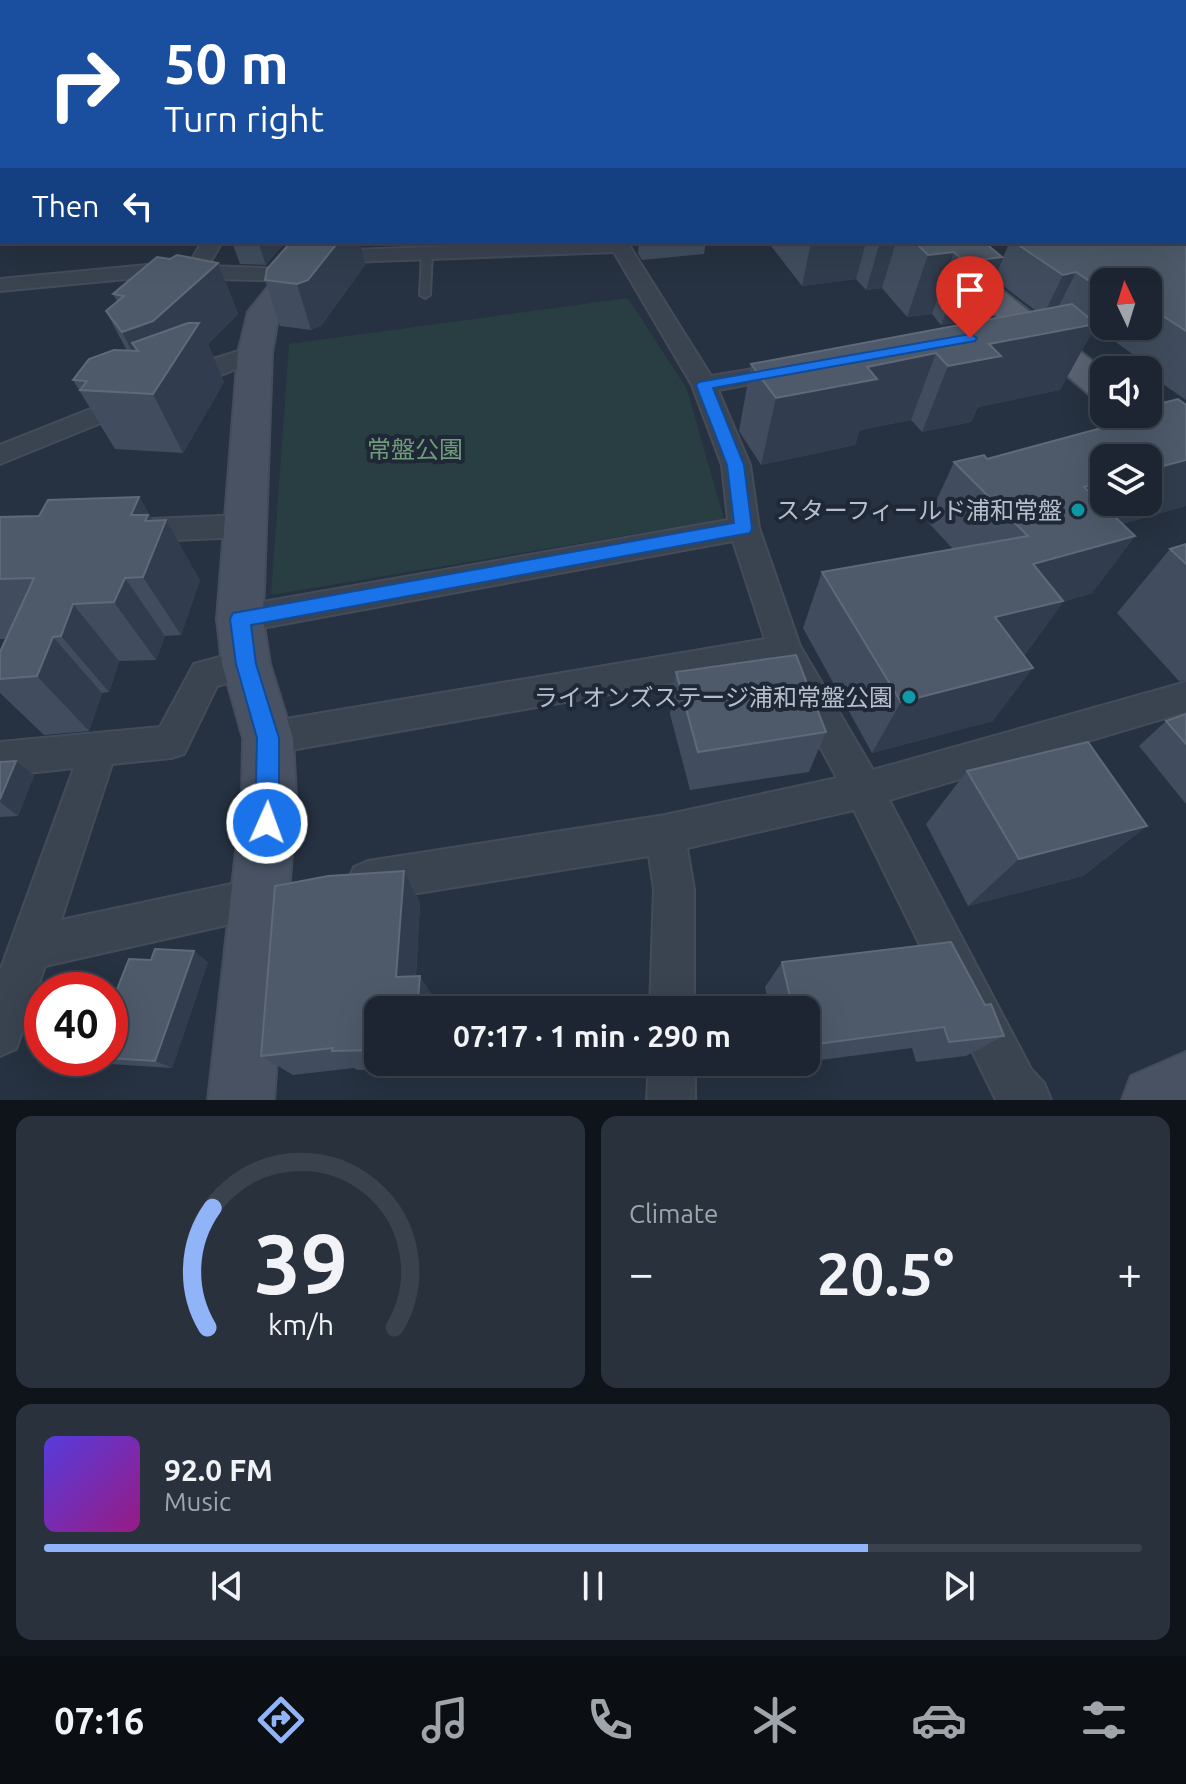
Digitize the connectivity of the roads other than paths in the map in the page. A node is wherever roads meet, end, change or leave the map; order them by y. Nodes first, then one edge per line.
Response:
1 (211, 244) edge
2 (637, 244) edge
3 (925, 244) edge
4 (524, 245) edge
5 (620, 246) junction
6 (427, 253) junction
7 (306, 258) edge
8 (195, 271) junction
9 (0, 285) edge
10 (425, 295) dead end
11 (255, 353) junction
12 (812, 366) edge
13 (1090, 379) edge
14 (704, 385) junction
15 (1152, 428) edge
16 (0, 455) edge
17 (1186, 455) edge
18 (243, 526) junction
19 (744, 528) junction
20 (106, 530) edge
21 (240, 619) junction
22 (785, 650) junction
23 (246, 664) junction
24 (1186, 697) edge
25 (268, 738) junction
26 (99, 750) junction
27 (0, 759) edge
28 (864, 790) junction
29 (665, 834) junction
30 (262, 898) junction
31 (33, 947) junction
32 (672, 996) edge
33 (0, 1033) edge
34 (672, 1076) edge
35 (1186, 1085) edge
36 (241, 1100) edge
37 (671, 1100) edge
38 (1027, 1100) edge
39 (1155, 1100) edge

1 - 8 street
2 - 5 street
3 - 13 main road
4 - 5 street
4 - 6 street
5 - 14 street
6 - 7 street
6 - 10 lane
7 - 8 street
7 - 11 street
8 - 9 street
11 - 16 street
11 - 18 street
12 - 14 street
14 - 19 street
15 - 17 main road
18 - 20 street
18 - 21 street
19 - 21 street
19 - 22 street
21 - 23 street
22 - 25 street
22 - 28 street
23 - 25 street
23 - 26 street
24 - 28 street
25 - 30 street
26 - 27 street
26 - 31 street
28 - 29 street
28 - 38 street
29 - 30 street
29 - 32 street
30 - 31 street
30 - 36 street
31 - 33 street
34 - 37 street
35 - 39 street

